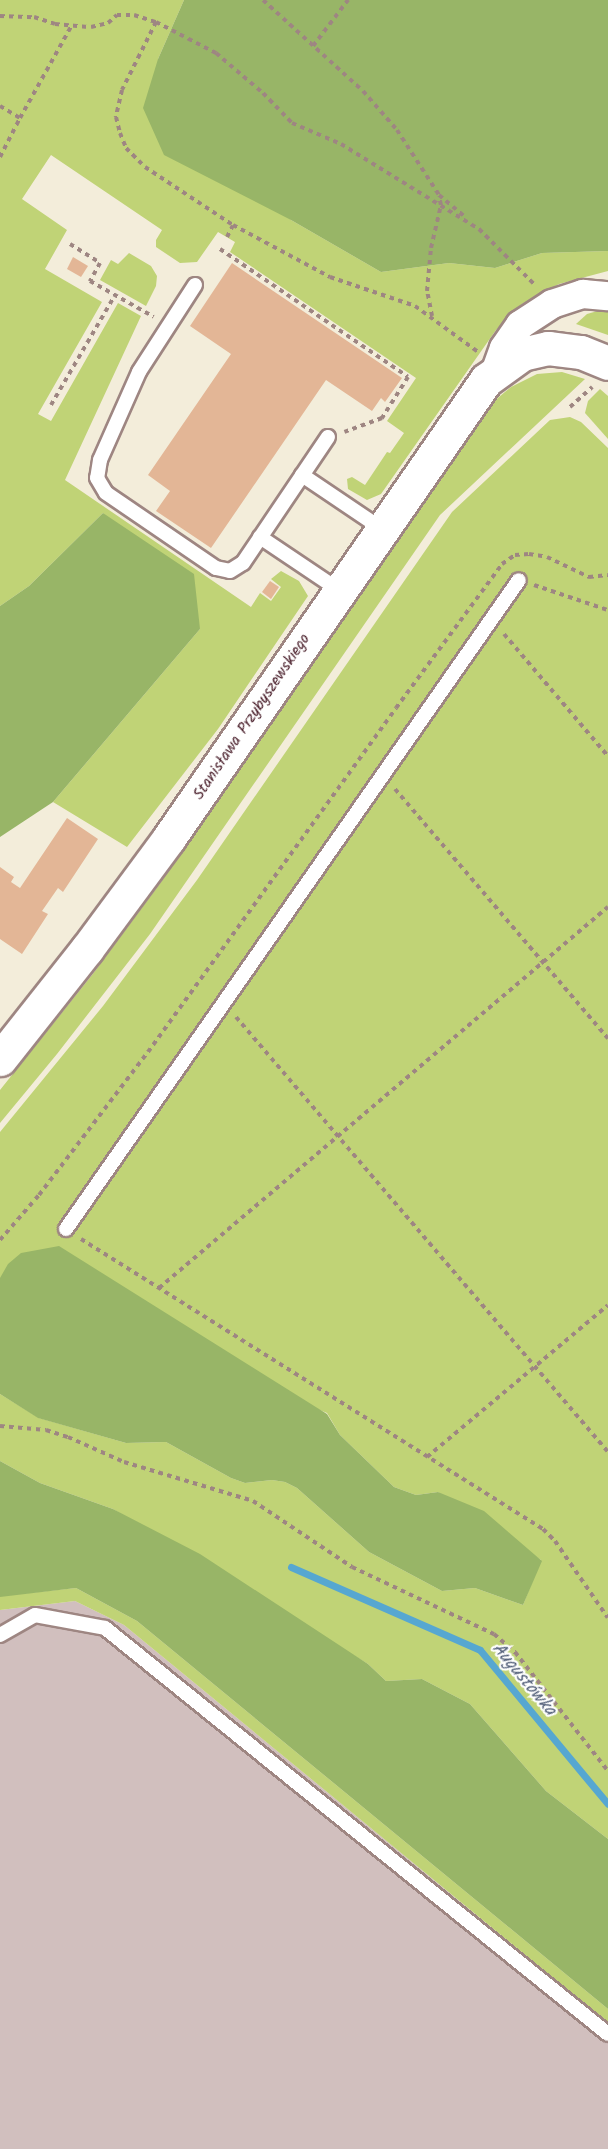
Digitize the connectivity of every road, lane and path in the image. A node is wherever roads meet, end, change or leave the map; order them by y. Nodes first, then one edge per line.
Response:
1 (263, 0) edge
2 (348, 0) edge
3 (0, 16) edge
4 (156, 22) junction
5 (72, 25) junction
6 (314, 46) junction
7 (0, 106) edge
8 (20, 118) junction
9 (0, 157) edge
10 (439, 195) junction
11 (441, 205) junction
12 (233, 225) junction
13 (480, 230) junction
14 (227, 237) dead end
15 (70, 243) dead end
16 (220, 249) dead end
17 (195, 285) dead end
18 (115, 295) junction
19 (608, 296) edge
20 (552, 304) junction
21 (432, 316) junction
22 (168, 325) junction
23 (601, 364) edge
24 (496, 370) junction
25 (51, 405) dead end
26 (570, 407) dead end
27 (328, 437) joint
28 (302, 475) junction
29 (382, 529) junction
30 (260, 537) junction
31 (608, 575) edge
32 (519, 580) joint
33 (339, 590) junction
34 (608, 610) edge
35 (492, 620) junction
36 (608, 756) edge
37 (383, 774) junction
38 (608, 907) edge
39 (543, 962) junction
40 (224, 1003) junction
41 (608, 1038) edge
42 (0, 1059) edge
43 (337, 1137) junction
44 (66, 1229) joint
45 (0, 1240) edge
46 (159, 1288) junction
47 (608, 1305) edge
48 (535, 1367) junction
49 (0, 1426) edge
50 (608, 1452) edge
51 (427, 1457) junction
52 (608, 1618) edge
53 (0, 1635) edge
54 (608, 1771) edge
55 (608, 2034) edge

1 - 6 path
2 - 6 path
3 - 5 path
4 - 5 path
4 - 11 path
4 - 12 path
5 - 8 path
6 - 10 path
7 - 8 path
8 - 9 path
10 - 11 path
10 - 13 path
11 - 13 path
11 - 21 path
12 - 14 path
12 - 21 path
13 - 20 path
15 - 18 path
16 - 27 path
17 - 22 lane
18 - 22 path
18 - 25 path
19 - 20 street, Stanisława Przybyszewskiego
20 - 24 street, Stanisława Przybyszewskiego
21 - 24 path
22 - 30 lane
23 - 24 street, Stanisława Przybyszewskiego
23 - 26 path
24 - 29 street, Stanisława Przybyszewskiego
27 - 28 lane
28 - 29 lane
28 - 30 lane
29 - 33 street, Stanisława Przybyszewskiego
30 - 33 lane
31 - 45 path
32 - 34 path
32 - 35 lane
33 - 42 street, Stanisława Przybyszewskiego
35 - 36 path
35 - 37 lane
37 - 39 path
37 - 40 lane
38 - 39 path
39 - 41 path
39 - 43 path
40 - 43 path
40 - 44 lane
43 - 46 path
43 - 48 path
44 - 46 path
46 - 51 path
47 - 48 path
48 - 50 path
48 - 51 path
49 - 54 path
51 - 52 path
53 - 55 lane

